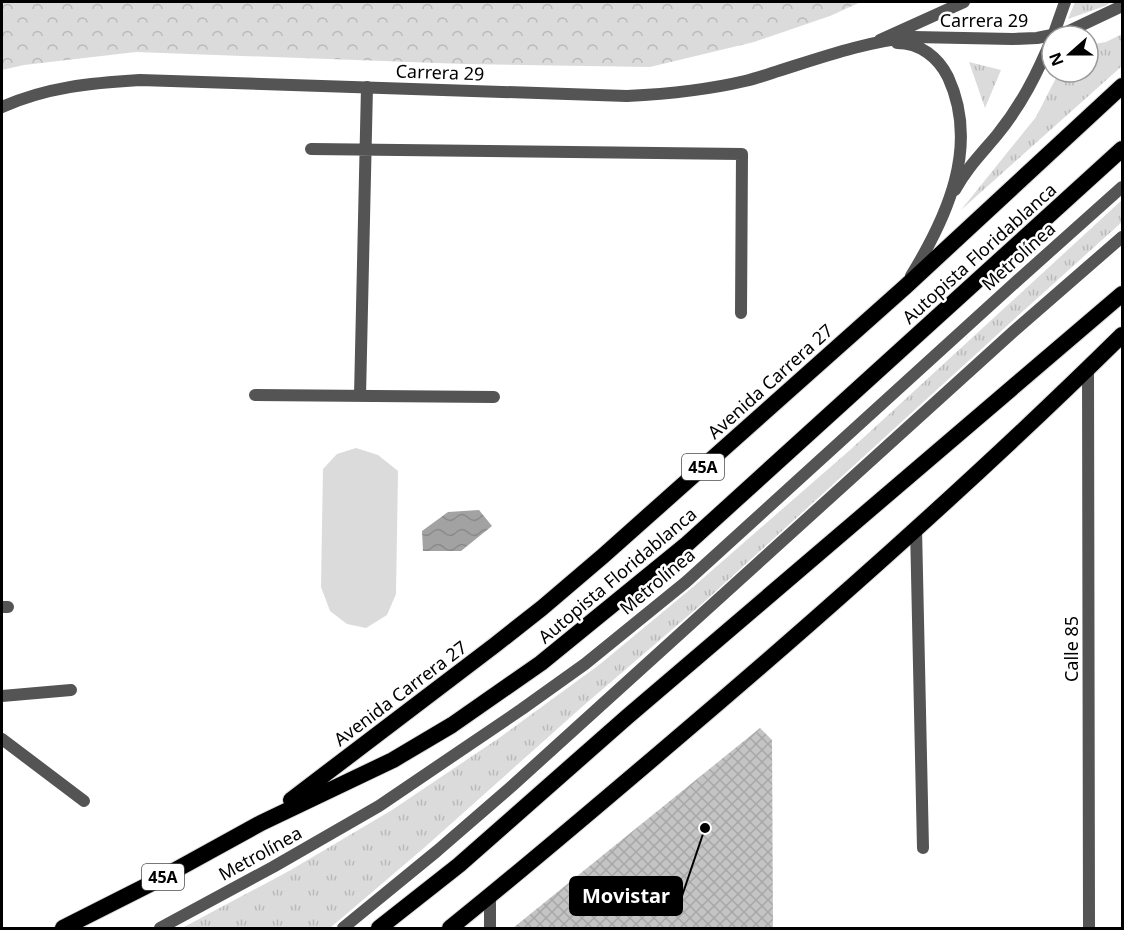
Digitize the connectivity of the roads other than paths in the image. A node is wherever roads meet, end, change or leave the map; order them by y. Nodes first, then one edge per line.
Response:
1 (964, 2) edge
2 (1065, 2) edge
3 (1122, 6) edge
4 (1057, 24) edge
5 (1085, 24) edge
6 (1040, 37) edge
7 (875, 42) junction
8 (1040, 66) edge
9 (1122, 86) edge
10 (367, 87) junction
11 (2, 107) edge
12 (311, 149) dead end
13 (1122, 149) edge
14 (366, 150) junction
15 (1122, 187) edge
16 (950, 199) junction
17 (1122, 237) edge
18 (905, 286) junction
19 (1122, 294) edge
20 (741, 313) dead end
21 (1122, 335) edge
22 (1088, 369) junction
23 (255, 395) dead end
24 (360, 396) junction
25 (494, 397) dead end
26 (916, 528) junction
27 (71, 690) dead end
28 (2, 696) edge
29 (2, 739) edge
30 (84, 801) dead end
31 (261, 823) junction
32 (923, 848) dead end
33 (490, 896) junction
34 (63, 928) edge
35 (160, 928) edge
36 (343, 928) edge
37 (380, 928) edge
38 (450, 928) edge
39 (490, 928) edge
40 (1089, 928) edge

1 - 7 street
2 - 4 street
3 - 5 street, Carrera 29
6 - 7 street, Carrera 29
7 - 10 street, Carrera 29
7 - 16 street, Carrera 29
8 - 16 street
9 - 18 highway, Avenida Carrera 27 / 45A
10 - 11 street, Carrera 29
10 - 14 street
12 - 14 street
13 - 31 highway, Autopista Floridablanca / 45A
14 - 20 street
14 - 24 street
15 - 35 street, Metrolínea
16 - 18 street, Carrera 29
17 - 36 street
18 - 31 highway, Avenida Carrera 27 / 45A
19 - 37 highway
21 - 22 highway
22 - 26 highway
22 - 40 street, Calle 85
23 - 24 street
24 - 25 street
26 - 32 street
26 - 33 highway
27 - 28 street
29 - 30 street
31 - 34 highway, Autopista Floridablanca / 45A
33 - 38 highway
33 - 39 street

